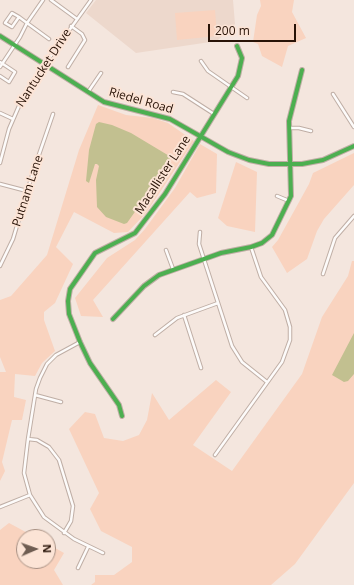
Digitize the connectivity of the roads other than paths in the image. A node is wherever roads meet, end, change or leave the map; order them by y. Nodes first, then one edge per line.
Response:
1 (43, 0) edge
2 (51, 0) edge
3 (91, 0) edge
4 (18, 17) junction
5 (76, 19) junction
6 (26, 23) junction
7 (71, 26) junction
8 (0, 36) edge
9 (49, 39) dead end
10 (15, 44) junction
11 (237, 46) dead end
12 (202, 61) dead end
13 (1, 63) edge
14 (45, 64) junction
15 (0, 67) edge
16 (68, 67) dead end
17 (302, 70) dead end
18 (101, 73) dead end
19 (0, 76) edge
20 (232, 86) junction
21 (173, 92) dead end
22 (88, 93) junction
23 (333, 94) dead end
24 (247, 98) dead end
25 (0, 113) edge
26 (53, 114) dead end
27 (214, 114) junction
28 (13, 119) junction
29 (354, 127) edge
30 (290, 128) junction
31 (311, 131) dead end
32 (200, 136) junction
33 (354, 146) edge
34 (0, 163) edge
35 (291, 165) junction
36 (0, 184) edge
37 (27, 191) junction
38 (276, 196) dead end
39 (290, 201) junction
40 (354, 216) edge
41 (200, 232) dead end
42 (251, 248) junction
43 (166, 250) dead end
44 (204, 258) junction
45 (0, 266) edge
46 (172, 268) junction
47 (323, 274) dead end
48 (218, 304) junction
49 (184, 315) junction
50 (113, 319) dead end
51 (155, 335) dead end
52 (80, 342) junction
53 (201, 368) dead end
54 (267, 382) junction
55 (35, 395) junction
56 (61, 402) dead end
57 (122, 416) dead end
58 (28, 439) junction
59 (215, 454) dead end
60 (30, 495) junction
61 (0, 507) edge
62 (64, 533) junction
63 (88, 547) junction
64 (103, 553) dead end
65 (78, 568) dead end

1 - 6 street
2 - 5 street
3 - 5 street, Nantucket Drive
4 - 4 street
4 - 6 street
5 - 7 street, Nantucket Drive
6 - 9 street
6 - 10 street
7 - 14 street, Nantucket Drive
7 - 16 street
8 - 10 street, Riedel Road
10 - 13 street
10 - 14 street, Riedel Road
11 - 20 street, Macallister Lane
12 - 20 street
13 - 15 street
13 - 19 street
14 - 22 street, Riedel Road
14 - 28 street, Nantucket Drive
17 - 30 street
18 - 22 street
20 - 24 street
20 - 27 street, Macallister Lane
21 - 27 street
22 - 32 street, Riedel Road
23 - 29 street
25 - 28 street
26 - 37 street, Putnam Lane
27 - 32 street, Macallister Lane
28 - 34 street, Nantucket Drive
30 - 31 street
30 - 35 street
32 - 35 street, Riedel Road
32 - 52 street, Macallister Lane
33 - 35 street, Riedel Road
35 - 39 street
36 - 37 street
37 - 45 street, Putnam Lane
38 - 39 street
39 - 42 street
40 - 47 street
41 - 44 street
42 - 44 street
42 - 54 street
43 - 46 street
44 - 46 street
44 - 48 street
46 - 50 street
48 - 49 street
48 - 54 street
49 - 51 street
49 - 53 street
52 - 55 street
52 - 57 street, Macallister Lane
54 - 59 street
55 - 56 street
55 - 58 street
58 - 60 street
58 - 62 street
60 - 61 street
60 - 62 street
62 - 63 street
63 - 64 street
63 - 65 street

